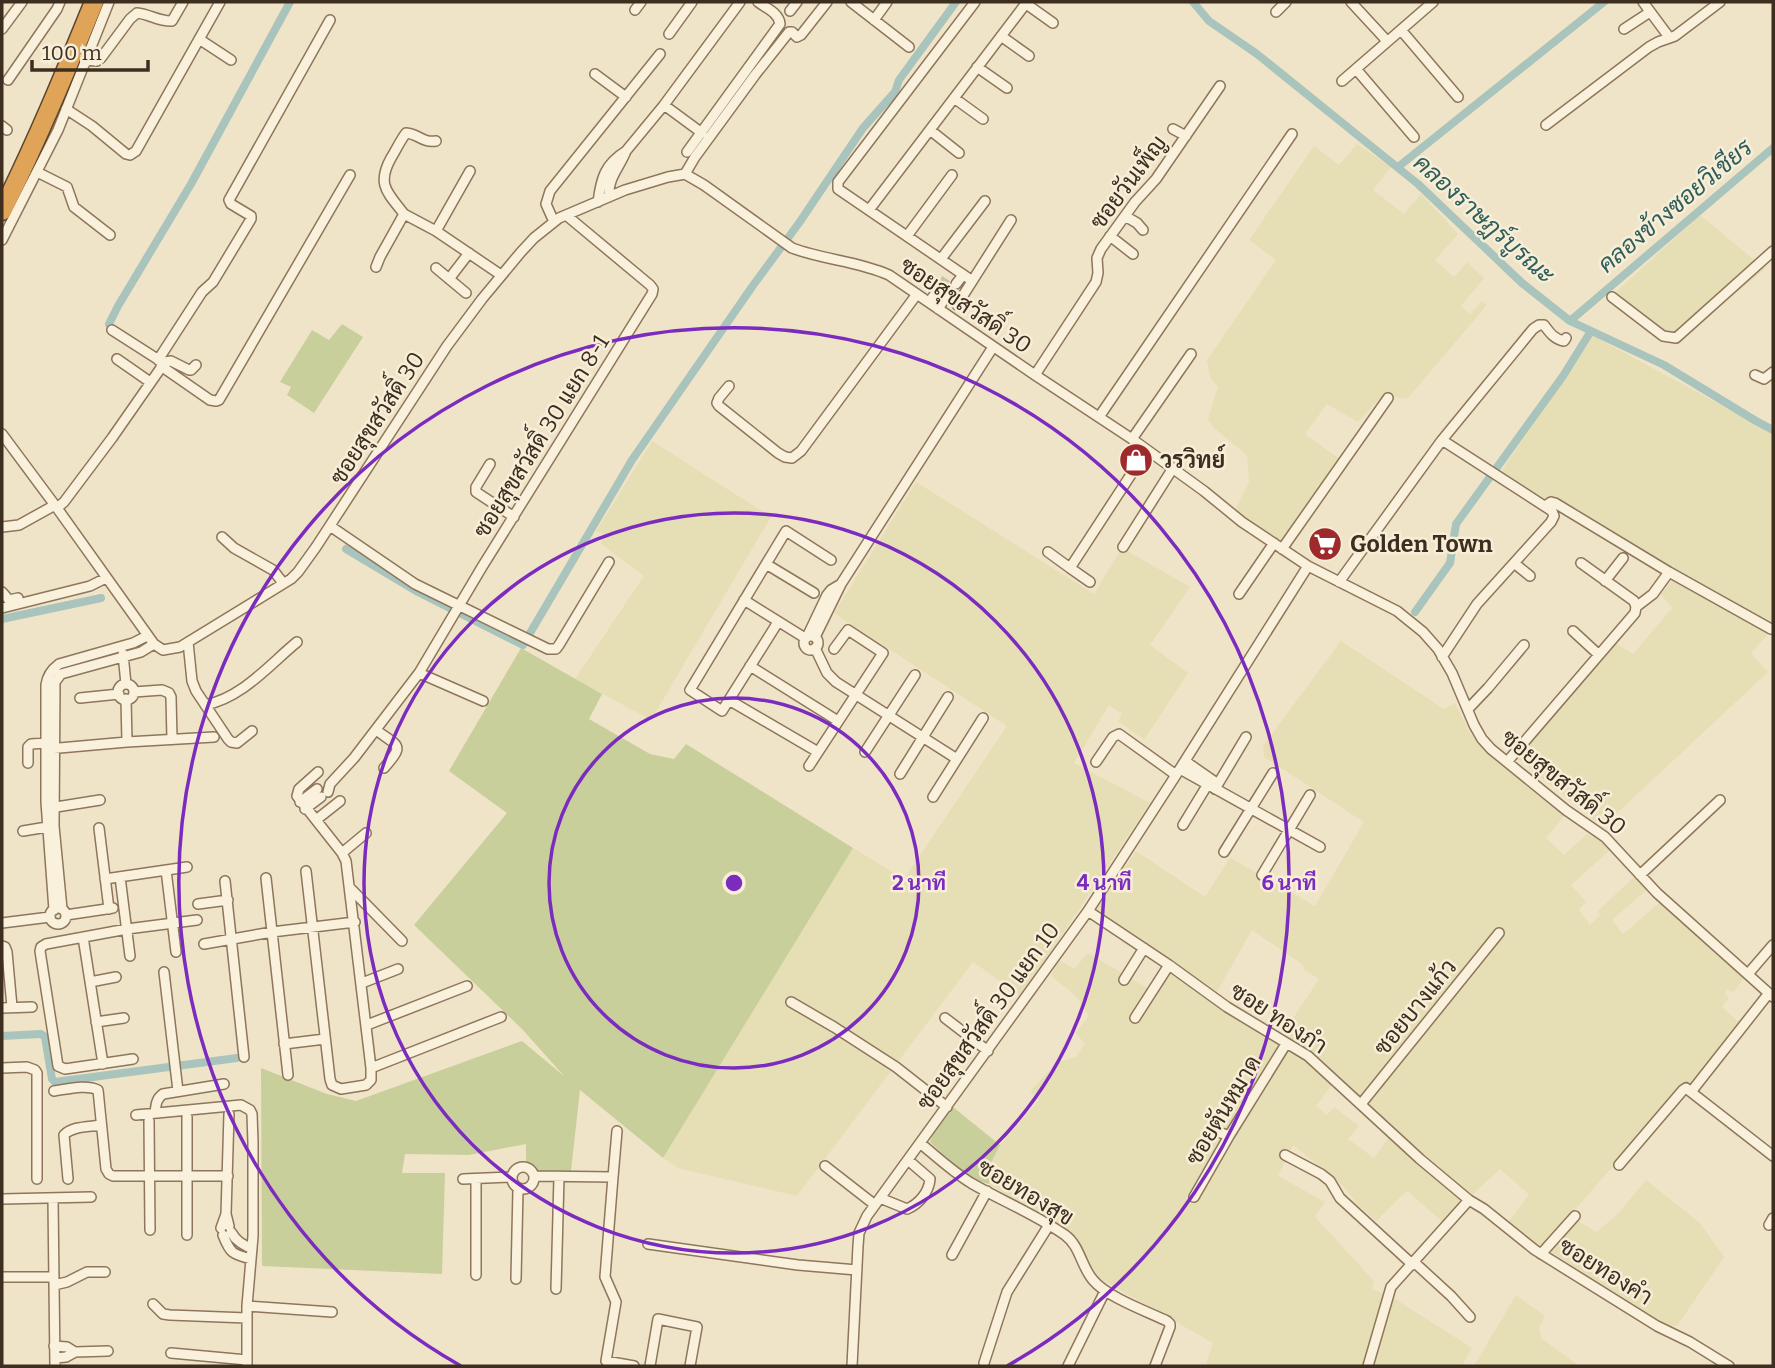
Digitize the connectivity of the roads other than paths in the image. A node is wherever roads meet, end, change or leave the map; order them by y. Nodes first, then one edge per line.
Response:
1 (22, 2) edge
2 (60, 2) edge
3 (86, 2) edge
4 (94, 2) edge
5 (109, 2) edge
6 (183, 2) edge
7 (220, 2) edge
8 (641, 2) edge
9 (692, 2) edge
10 (740, 2) edge
11 (758, 2) edge
12 (797, 2) edge
13 (827, 2) edge
14 (851, 2) edge
15 (887, 2) edge
16 (975, 2) edge
17 (1026, 2) edge
18 (1286, 2) edge
19 (1351, 2) edge
20 (1433, 2) edge
21 (1643, 2) edge
22 (1720, 2) edge
23 (635, 10) dead end
24 (790, 11) dead end
25 (1276, 12) dead end
26 (1650, 12) junction
27 (330, 20) dead end
28 (874, 20) junction
29 (1053, 23) dead end
30 (2, 29) edge
31 (1624, 29) dead end
32 (1401, 30) junction
33 (669, 34) dead end
34 (1001, 36) junction
35 (1669, 37) junction
36 (199, 39) junction
37 (1387, 41) junction
38 (909, 47) dead end
39 (660, 54) dead end
40 (1029, 56) dead end
41 (86, 60) junction
42 (231, 60) dead end
43 (977, 67) junction
44 (1356, 69) junction
45 (595, 74) dead end
46 (8, 80) dead end
47 (1342, 81) dead end
48 (1220, 86) dead end
49 (1007, 88) dead end
50 (626, 97) junction
51 (1458, 97) dead end
52 (954, 98) junction
53 (664, 105) junction
54 (66, 109) junction
55 (983, 119) dead end
56 (1546, 125) dead end
57 (930, 130) junction
58 (1173, 130) dead end
59 (702, 132) junction
60 (1292, 134) dead end
61 (1186, 136) junction
62 (1414, 137) dead end
63 (436, 141) dead end
64 (626, 151) junction
65 (687, 152) dead end
66 (960, 153) dead end
67 (470, 171) dead end
68 (37, 172) junction
69 (685, 174) junction
70 (351, 175) dead end
71 (952, 175) dead end
72 (2, 188) edge
73 (609, 197) junction
74 (2, 199) edge
75 (985, 201) dead end
76 (598, 202) junction
77 (2, 211) edge
78 (869, 211) junction
79 (404, 214) junction
80 (566, 215) junction
81 (1125, 216) junction
82 (1011, 220) dead end
83 (554, 222) junction
84 (1143, 230) dead end
85 (436, 231) junction
86 (110, 235) dead end
87 (907, 236) junction
88 (1110, 236) junction
89 (2, 240) edge
90 (1773, 251) edge
91 (469, 253) junction
92 (1133, 254) dead end
93 (941, 260) junction
94 (376, 267) dead end
95 (436, 268) dead end
96 (954, 268) junction
97 (501, 275) junction
98 (963, 275) junction
99 (947, 277) tunnel mouth
100 (449, 279) junction
101 (971, 281) junction
102 (956, 284) tunnel mouth
103 (941, 286) tunnel mouth
104 (949, 292) tunnel mouth
105 (466, 293) dead end
106 (918, 294) junction
107 (1612, 297) dead end
108 (929, 302) junction
109 (957, 304) dead end
110 (938, 309) junction
111 (112, 330) dead end
112 (1566, 338) dead end
113 (993, 347) junction
114 (1191, 354) dead end
115 (117, 359) dead end
116 (161, 363) junction
117 (196, 365) dead end
118 (1773, 372) edge
119 (1755, 375) dead end
120 (1035, 376) junction
121 (150, 382) junction
122 (729, 386) dead end
123 (1388, 398) dead end
124 (1099, 417) junction
125 (2, 434) edge
126 (1132, 439) junction
127 (1442, 440) junction
128 (1147, 450) junction
129 (490, 464) dead end
130 (1173, 468) junction
131 (56, 506) junction
132 (1545, 506) junction
133 (514, 517) junction
134 (330, 526) junction
135 (2, 527) edge
136 (222, 537) dead end
137 (1278, 546) junction
138 (1123, 547) dead end
139 (1048, 552) dead end
140 (1623, 558) dead end
141 (831, 560) dead end
142 (609, 562) dead end
143 (1514, 563) junction
144 (1581, 563) dead end
145 (766, 564) junction
146 (1308, 566) junction
147 (1070, 568) junction
148 (1669, 572) junction
149 (104, 575) junction
150 (1530, 576) dead end
151 (1605, 580) junction
152 (1090, 582) dead end
153 (1339, 582) junction
154 (283, 583) junction
155 (2, 592) edge
156 (814, 593) dead end
157 (1239, 594) dead end
158 (744, 600) junction
159 (1636, 607) junction
160 (2, 608) edge
161 (456, 610) junction
162 (778, 622) junction
163 (1771, 629) dead end
164 (1573, 631) dead end
165 (147, 636) junction
166 (809, 638) junction
167 (188, 642) junction
168 (297, 642) dead end
169 (154, 644) junction
170 (1524, 645) dead end
171 (121, 646) junction
172 (834, 649) dead end
173 (1599, 655) junction
174 (124, 657) junction
175 (1442, 657) junction
176 (750, 666) junction
177 (419, 673) junction
178 (915, 675) dead end
179 (126, 684) junction
180 (134, 692) junction
181 (856, 695) junction
182 (122, 697) junction
183 (948, 697) dead end
184 (80, 698) dead end
185 (729, 700) junction
186 (483, 701) dead end
187 (205, 705) junction
188 (1468, 709) junction
189 (889, 716) junction
190 (983, 718) dead end
191 (838, 721) junction
192 (376, 730) junction
193 (252, 731) dead end
194 (214, 737) dead end
195 (922, 737) junction
196 (1246, 737) dead end
197 (172, 739) junction
198 (127, 742) junction
199 (49, 746) junction
200 (818, 752) junction
201 (865, 752) dead end
202 (957, 759) junction
203 (1096, 762) dead end
204 (1507, 762) junction
205 (28, 763) dead end
206 (809, 766) dead end
207 (384, 768) dead end
208 (1181, 769) junction
209 (318, 772) dead end
210 (1273, 773) dead end
211 (900, 774) dead end
212 (1215, 786) junction
213 (1310, 795) dead end
214 (933, 797) dead end
215 (100, 800) dead end
216 (1720, 800) dead end
217 (340, 801) dead end
218 (303, 805) junction
219 (50, 808) junction
220 (1251, 808) junction
221 (316, 820) junction
222 (1183, 825) dead end
223 (47, 827) junction
224 (99, 828) dead end
225 (1289, 829) junction
226 (23, 831) dead end
227 (366, 833) dead end
228 (1320, 847) dead end
229 (1224, 852) dead end
230 (342, 853) junction
231 (187, 867) dead end
232 (166, 870) junction
233 (306, 871) dead end
234 (1640, 874) junction
235 (1262, 875) dead end
236 (120, 877) junction
237 (266, 878) dead end
238 (105, 879) junction
239 (225, 881) dead end
240 (350, 888) junction
241 (228, 900) junction
242 (198, 904) dead end
243 (124, 906) junction
244 (109, 909) junction
245 (1088, 911) junction
246 (58, 913) junction
247 (197, 920) dead end
248 (355, 922) junction
249 (2, 923) edge
250 (173, 923) junction
251 (312, 927) junction
252 (127, 929) junction
253 (272, 932) junction
254 (1499, 933) dead end
255 (83, 937) junction
256 (231, 939) junction
257 (402, 941) dead end
258 (204, 944) dead end
259 (1773, 945) edge
260 (2, 946) edge
261 (1144, 948) junction
262 (176, 952) dead end
263 (130, 956) dead end
264 (1169, 965) junction
265 (398, 969) dead end
266 (164, 972) dead end
267 (1748, 974) junction
268 (116, 977) dead end
269 (1124, 980) dead end
270 (90, 982) junction
271 (362, 983) junction
272 (467, 986) dead end
273 (1768, 992) edge
274 (791, 1002) dead end
275 (7, 1007) edge
276 (32, 1007) dead end
277 (501, 1017) dead end
278 (124, 1018) dead end
279 (945, 1018) dead end
280 (1135, 1018) dead end
281 (96, 1022) junction
282 (367, 1025) junction
283 (325, 1040) junction
284 (284, 1044) junction
285 (1286, 1044) junction
286 (988, 1051) junction
287 (244, 1057) dead end
288 (133, 1059) dead end
289 (103, 1064) junction
290 (2, 1068) edge
291 (371, 1068) junction
292 (288, 1074) dead end
293 (224, 1084) dead end
294 (54, 1091) dead end
295 (178, 1091) junction
296 (1691, 1092) junction
297 (1360, 1104) junction
298 (947, 1107) junction
299 (229, 1114) dead end
300 (135, 1115) dead end
301 (152, 1117) junction
302 (187, 1117) dead end
303 (101, 1125) junction
304 (1211, 1129) dead end
305 (617, 1131) dead end
306 (1229, 1136) junction
307 (920, 1143) junction
308 (1285, 1155) dead end
309 (1773, 1156) edge
310 (908, 1160) junction
311 (1619, 1165) dead end
312 (825, 1166) dead end
313 (150, 1176) junction
314 (187, 1176) junction
315 (228, 1176) junction
316 (534, 1176) junction
317 (511, 1177) junction
318 (559, 1177) junction
319 (613, 1177) junction
320 (37, 1179) dead end
321 (463, 1179) dead end
322 (476, 1179) junction
323 (68, 1180) dead end
324 (518, 1189) junction
325 (987, 1191) junction
326 (1194, 1197) dead end
327 (91, 1198) dead end
328 (2, 1199) edge
329 (53, 1199) junction
330 (1469, 1199) junction
331 (877, 1201) junction
332 (1575, 1216) dead end
333 (1049, 1226) junction
334 (150, 1230) dead end
335 (228, 1234) junction
336 (187, 1235) dead end
337 (648, 1244) dead end
338 (252, 1249) junction
339 (1539, 1253) junction
340 (953, 1255) dead end
341 (251, 1259) junction
342 (1414, 1264) junction
343 (857, 1270) junction
344 (105, 1272) dead end
345 (476, 1275) dead end
346 (2, 1277) edge
347 (516, 1279) dead end
348 (54, 1281) junction
349 (556, 1289) dead end
350 (1105, 1291) junction
351 (153, 1304) dead end
352 (247, 1306) junction
353 (332, 1312) dead end
354 (1470, 1317) dead end
355 (247, 1318) junction
356 (54, 1346) junction
357 (108, 1351) dead end
358 (75, 1352) junction
359 (172, 1353) dead end
360 (55, 1362) edge
361 (247, 1363) edge
362 (984, 1363) dead end
363 (617, 1365) edge
364 (634, 1366) edge
365 (650, 1366) edge
366 (690, 1366) edge
367 (852, 1366) edge
368 (1068, 1366) edge
369 (1155, 1366) edge
370 (1368, 1366) edge
371 (1729, 1366) edge

1 - 30 street
2 - 46 street
3 - 72 highway
3 - 74 street
4 - 77 highway
5 - 41 street
6 - 41 street
7 - 36 street
8 - 23 street
9 - 33 street
10 - 53 street
11 - 59 street
12 - 24 street
13 - 69 street
14 - 28 street
15 - 28 street
16 - 78 street
17 - 29 street
17 - 34 street
18 - 25 street
19 - 37 street
20 - 32 street
21 - 26 street
22 - 35 street
26 - 31 street
26 - 35 street
27 - 116 street
28 - 38 street
32 - 37 street
32 - 51 street
34 - 40 street
34 - 43 street
35 - 56 street
36 - 42 street
36 - 54 street
37 - 44 street
39 - 50 street
41 - 54 street
43 - 49 street
43 - 52 street
44 - 47 street
44 - 62 street
45 - 50 street
48 - 61 street, ซอยวันเพ็ญ
50 - 83 street
52 - 55 street
52 - 57 street
53 - 59 street
53 - 64 street
54 - 68 street
57 - 66 street
57 - 78 street
58 - 61 street
59 - 65 street
60 - 124 street
61 - 81 street, ซอยวันเพ็ญ
63 - 79 street
64 - 73 street
64 - 76 street
67 - 85 street
68 - 86 street
68 - 89 street
69 - 73 street, ซอยสุขสวัสดิ์ 30
69 - 106 street, ซอยสุขสวัสดิ์ 30
70 - 116 street
71 - 87 street
73 - 76 street, ซอยสุขสวัสดิ์ 30
75 - 93 street
76 - 80 street, ซอยสุขสวัสดิ์ 30
78 - 87 street
79 - 85 street
79 - 94 street
80 - 83 street, ซอยสุขสวัสดิ์ 30
80 - 133 street, ซอยสุขสวัสดิ์ 30 แยก 8-1
81 - 84 street
81 - 88 street, ซอยวันเพ็ญ
82 - 101 street
83 - 97 street, ซอยสุขสวัสดิ์ 30
85 - 91 street
87 - 93 street
88 - 92 street
88 - 120 street, ซอยวันเพ็ญ
90 - 107 street
91 - 97 street
91 - 100 street
93 - 96 street
95 - 100 street
96 - 98 street
96 - 99 street
97 - 134 street, ซอยสุขสวัสดิ์ 30
98 - 101 street
98 - 102 street
100 - 105 street
101 - 109 street
103 - 108 street
104 - 110 street
106 - 108 street, ซอยสุขสวัสดิ์ 30
106 - 122 street
108 - 110 street, ซอยสุขสวัสดิ์ 30
110 - 113 street, ซอยสุขสวัสดิ์ 30
111 - 116 street
112 - 127 street
113 - 120 street, ซอยสุขสวัสดิ์ 30
113 - 166 street
114 - 126 street
115 - 121 street
116 - 117 street
116 - 121 street
118 - 119 street
120 - 124 street, ซอยสุขสวัสดิ์ 30
121 - 131 street
123 - 137 street
124 - 126 street, ซอยสุขสวัสดิ์ 30
125 - 131 street
126 - 128 street, ซอยสุขสวัสดิ์ 30
127 - 132 street
127 - 153 street
128 - 130 street, ซอยสุขสวัสดิ์ 30
128 - 147 street
129 - 133 street
130 - 137 street, ซอยสุขสวัสดิ์ 30
130 - 138 street
131 - 135 street
131 - 149 street
132 - 143 street
132 - 148 street
133 - 161 street, ซอยสุขสวัสดิ์ 30 แยก 8-1
134 - 154 street, ซอยสุขสวัสดิ์ 30
134 - 161 street
136 - 154 street
137 - 146 street, ซอยสุขสวัสดิ์ 30
137 - 157 street
139 - 147 street
140 - 151 street
141 - 145 street
142 - 161 street
143 - 150 street
143 - 175 street
144 - 151 street
145 - 156 street
145 - 158 street
146 - 153 street, ซอยสุขสวัสดิ์ 30
146 - 208 street, ซอยสุขสวัสดิ์ 30 แยก 10
147 - 152 street
148 - 159 street
148 - 163 street
149 - 155 street
149 - 160 street
149 - 165 street
151 - 159 street
153 - 175 street, ซอยสุขสวัสดิ์ 30
154 - 167 street, ซอยสุขสวัสดิ์ 30
158 - 162 street
158 - 185 street
159 - 173 street
161 - 177 street, ซอยสุขสวัสดิ์ 30 แยก 8-1
162 - 166 street
162 - 176 street
164 - 173 street
165 - 169 street
165 - 171 street
166 - 181 street
167 - 169 street, ซอยสุขสวัสดิ์ 30
167 - 187 street
168 - 187 street
169 - 174 street
170 - 188 street
171 - 174 street
171 - 199 street
172 - 181 street
173 - 204 street
174 - 179 street
174 - 199 street
175 - 188 street, ซอยสุขสวัสดิ์ 30
176 - 185 street
176 - 191 street
177 - 186 street
177 - 192 street, ซอยสุขสวัสดิ์ 30 แยก 8-1
178 - 189 street
179 - 180 street
179 - 182 street
180 - 182 street
180 - 197 street
181 - 189 street
181 - 191 street
182 - 184 street
182 - 198 street
183 - 195 street
185 - 200 street
187 - 193 street
188 - 204 street, ซอยสุขสวัสดิ์ 30
189 - 195 street
189 - 201 street
190 - 202 street
191 - 200 street
192 - 207 street
192 - 218 street, ซอยสุขสวัสดิ์ 30 แยก 8-1
194 - 197 street
195 - 202 street
195 - 211 street
196 - 212 street
197 - 198 street
198 - 199 street
199 - 205 street
199 - 219 street
200 - 206 street
202 - 214 street
203 - 208 street
204 - 234 street, ซอยสุขสวัสดิ์ 30
208 - 212 street
208 - 245 street, ซอยสุขสวัสดิ์ 30 แยก 10
209 - 218 street
210 - 220 street
212 - 220 street
212 - 222 street
213 - 225 street
215 - 219 street
216 - 234 street
217 - 221 street
218 - 221 street
219 - 223 street
219 - 246 street
220 - 225 street
220 - 229 street
221 - 230 street
223 - 226 street
223 - 246 street
224 - 238 street
225 - 228 street
225 - 235 street
227 - 230 street
230 - 240 street
231 - 232 street
232 - 236 street
232 - 250 street
233 - 251 street
234 - 267 street, ซอยสุขสวัสดิ์ 30
236 - 238 street
236 - 243 street
237 - 253 street
238 - 244 street
239 - 241 street
240 - 248 street
240 - 257 street
241 - 242 street
241 - 256 street
243 - 244 street
243 - 252 street
244 - 246 street
245 - 261 street, ซอย ทองภํา
245 - 286 street, ซอยสุขสวัสดิ์ 30 แยก 10
246 - 249 street
247 - 250 street
248 - 251 street
248 - 271 street
250 - 252 street
250 - 262 street
251 - 253 street
251 - 283 street
252 - 255 street
252 - 263 street
253 - 256 street
253 - 284 street
254 - 297 street, ซอยบางแก้ว
255 - 270 street
255 - 289 street
256 - 258 street
256 - 287 street
259 - 267 street
260 - 275 street
261 - 264 street, ซอย ทองภํา
261 - 269 street
264 - 280 street
264 - 285 street, ซอย ทองภํา
265 - 271 street
266 - 295 street
267 - 273 street, ซอยสุขสวัสดิ์ 30
268 - 270 street
270 - 281 street
271 - 282 street
272 - 282 street
273 - 296 street
274 - 298 street
275 - 276 street
277 - 291 street
278 - 281 street
279 - 286 street
281 - 289 street
282 - 291 street
283 - 284 street
283 - 291 street
284 - 292 street
285 - 297 street, ซอย ทองภํา
285 - 306 street, ซอยตันหมาด
286 - 298 street, ซอยสุขสวัสดิ์ 30 แยก 10
288 - 289 street
290 - 320 street
293 - 295 street
294 - 303 street
295 - 301 street
296 - 309 street
296 - 311 street
297 - 330 street, ซอย ทองภํา
298 - 307 street, ซอยสุขสวัสดิ์ 30 แยก 10
299 - 315 street
300 - 301 street
301 - 313 street
301 - 338 street
302 - 314 street
303 - 313 street
303 - 323 street
304 - 306 street
305 - 319 street
306 - 326 street, ซอยตันหมาด
307 - 310 street, ซอยสุขสวัสดิ์ 30 แยก 10
307 - 325 street, ซอยทองสุข
308 - 342 street
310 - 331 street, ซอยสุขสวัสดิ์ 30 แยก 10
310 - 331 street
312 - 331 street
313 - 314 street
313 - 334 street
314 - 315 street
314 - 336 street
315 - 335 street
316 - 317 street
316 - 318 street
316 - 324 street
317 - 322 street
317 - 324 street
318 - 319 street
318 - 349 street
319 - 363 street
321 - 322 street
322 - 345 street
324 - 347 street
325 - 333 street, ซอยทองสุข
325 - 340 street
327 - 329 street
328 - 329 street
329 - 348 street
330 - 339 street, ซอยทองคำ
330 - 342 street
331 - 343 street, ซอยสุขสวัสดิ์ 30 แยก 10
332 - 339 street
333 - 350 street, ซอยทองสุข
333 - 362 street
335 - 338 street
335 - 341 street
337 - 343 street
338 - 341 street
339 - 371 street, ซอยทองคำ
341 - 352 street
342 - 354 street
342 - 370 street
343 - 367 street, ซอยสุขสวัสดิ์ 30 แยก 10
344 - 348 street
346 - 348 street
348 - 356 street
350 - 368 street
350 - 369 street, ซอยทองสุข
351 - 355 street
352 - 353 street
352 - 355 street
355 - 361 street
356 - 358 street
356 - 360 street
357 - 358 street
358 - 360 street
359 - 361 street
363 - 364 street
365 - 366 street

